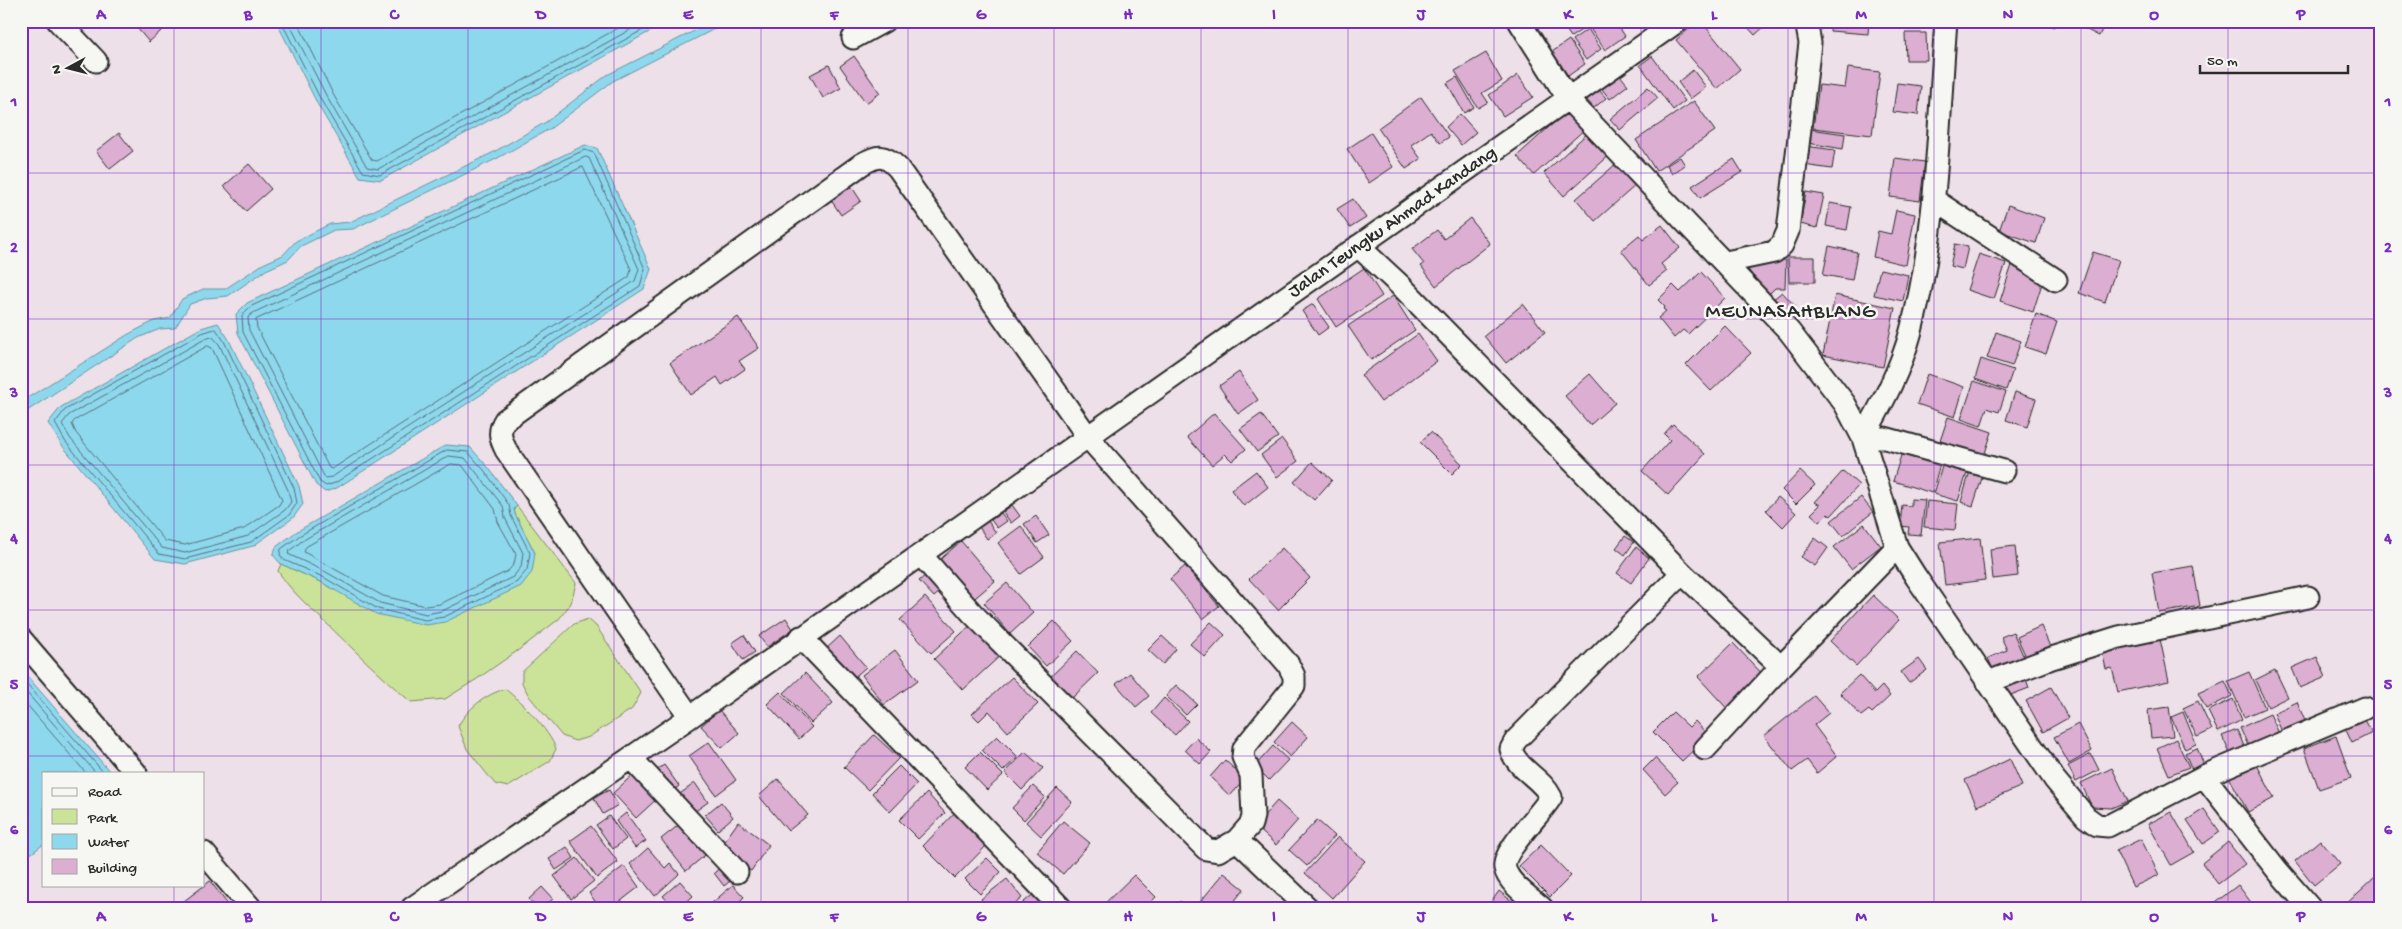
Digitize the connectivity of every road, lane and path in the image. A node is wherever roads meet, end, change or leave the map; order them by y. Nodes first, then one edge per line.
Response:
1 (58, 21) edge
2 (884, 21) edge
3 (1519, 21) edge
4 (1678, 21) edge
5 (1806, 21) edge
6 (1946, 21) edge
7 (852, 38) dead end
8 (96, 61) dead end
9 (1568, 100) junction
10 (1934, 200) junction
11 (1358, 246) junction
12 (1726, 262) junction
13 (2056, 280) dead end
14 (1098, 429) junction
15 (1864, 438) junction
16 (2004, 471) dead end
17 (1897, 547) junction
18 (921, 555) junction
19 (1682, 572) junction
20 (2308, 597) dead end
21 (801, 637) junction
22 (21, 639) edge
23 (1781, 667) junction
24 (1988, 682) junction
25 (2366, 708) dead end
26 (690, 717) junction
27 (1704, 749) dead end
28 (631, 758) junction
29 (135, 772) edge
30 (2204, 776) junction
31 (1237, 840) junction
32 (205, 853) edge
33 (737, 872) dead end
34 (251, 908) edge
35 (412, 908) edge
36 (1061, 908) edge
37 (1308, 908) edge
38 (1542, 908) edge
39 (2310, 908) edge

1 - 8 street
2 - 7 street
3 - 9 street
4 - 9 street, Jalan Teungku Ahmad Kandang
5 - 12 street
6 - 10 street
9 - 11 street, Jalan Teungku Ahmad Kandang
9 - 12 street
10 - 13 street
10 - 15 street
11 - 14 street, Jalan Teungku Ahmad Kandang
11 - 19 street
12 - 15 street
14 - 18 street, Jalan Teungku Ahmad Kandang
14 - 26 street
14 - 31 street
15 - 16 street
15 - 17 street
17 - 23 street
17 - 24 street
18 - 21 street, Jalan Teungku Ahmad Kandang
18 - 31 street
19 - 23 street
19 - 38 street
20 - 24 street
21 - 26 street, Jalan Teungku Ahmad Kandang
21 - 36 street
22 - 29 street
23 - 27 street
24 - 30 street
25 - 30 street
26 - 28 street, Jalan Teungku Ahmad Kandang
28 - 33 street
28 - 35 street, Jalan Teungku Ahmad Kandang
30 - 39 street
31 - 37 street
32 - 34 street

